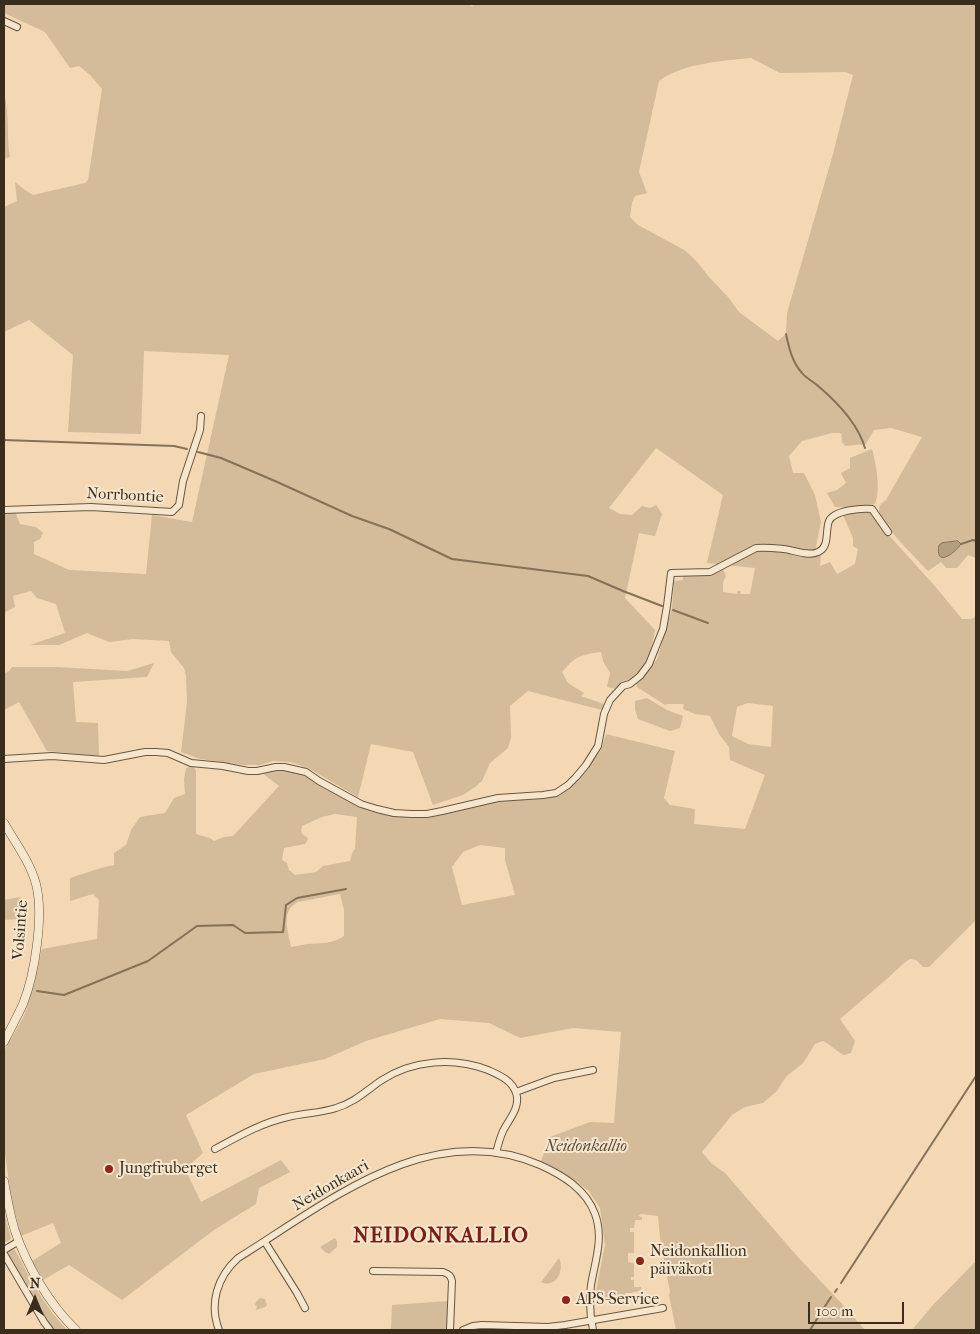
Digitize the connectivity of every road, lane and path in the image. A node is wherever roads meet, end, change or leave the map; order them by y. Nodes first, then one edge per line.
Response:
1 (4, 21) edge
2 (17, 27) dead end
3 (201, 416) dead end
4 (4, 510) edge
5 (888, 532) dead end
6 (4, 758) edge
7 (4, 823) edge
8 (4, 1042) edge
9 (593, 1070) dead end
10 (516, 1092) junction
11 (215, 1149) dead end
12 (496, 1153) junction
13 (4, 1181) edge
14 (19, 1241) junction
15 (265, 1242) junction
16 (4, 1250) edge
17 (4, 1254) edge
18 (373, 1271) dead end
19 (305, 1308) dead end
20 (663, 1308) dead end
21 (591, 1320) junction
22 (50, 1330) edge
23 (76, 1330) edge
24 (219, 1330) edge
25 (450, 1330) edge
26 (464, 1330) edge
27 (593, 1330) edge

1 - 2 street
3 - 4 street, Norrbontie
5 - 6 street
7 - 8 street, Volsintie
9 - 10 street
10 - 11 street
10 - 12 street
12 - 15 street, Neidonkaari
12 - 21 street, Neidonkaari
13 - 14 street
14 - 16 street
14 - 23 street
15 - 19 street
15 - 24 street, Neidonkaari
17 - 22 street
18 - 25 street
20 - 21 street
21 - 26 street
21 - 27 street, Neidonkaari

